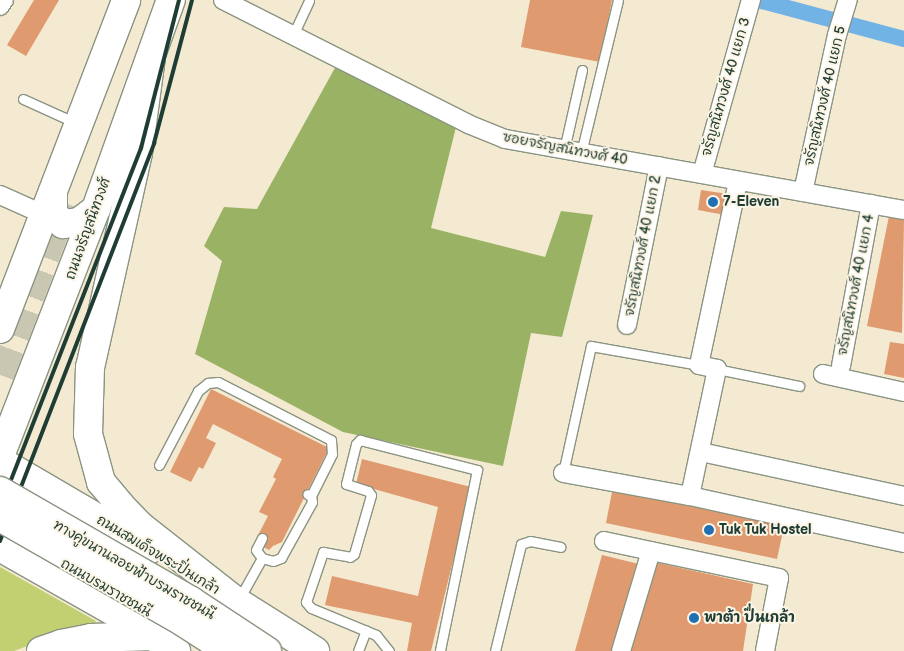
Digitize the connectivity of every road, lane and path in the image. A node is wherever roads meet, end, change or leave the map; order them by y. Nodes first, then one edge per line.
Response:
1 (4, 0) edge
2 (126, 0) edge
3 (144, 0) edge
4 (171, 0) edge
5 (223, 0) edge
6 (309, 0) edge
7 (618, 0) edge
8 (845, 4) edge
9 (749, 5) edge
10 (0, 6) edge
11 (293, 36) junction
12 (152, 57) junction
13 (582, 70) dead end
14 (22, 99) dead end
15 (79, 124) junction
16 (573, 151) junction
17 (659, 166) junction
18 (702, 174) junction
19 (738, 181) junction
20 (802, 192) junction
21 (0, 195) edge
22 (55, 203) junction
23 (871, 204) junction
24 (96, 209) junction
25 (904, 210) edge
26 (627, 325) dead end
27 (0, 329) edge
28 (699, 365) junction
29 (841, 366) dead end
30 (717, 369) junction
31 (823, 374) dead end
32 (799, 386) dead end
33 (904, 392) edge
34 (701, 452) junction
35 (0, 456) edge
36 (0, 461) edge
37 (159, 466) dead end
38 (563, 472) joint
39 (0, 483) edge
40 (0, 491) edge
41 (690, 496) junction
42 (904, 496) edge
43 (0, 517) edge
44 (0, 528) edge
45 (262, 538) dead end
46 (604, 541) dead end
47 (904, 543) edge
48 (0, 547) edge
49 (560, 547) dead end
50 (651, 551) junction
51 (160, 555) junction
52 (262, 558) junction
53 (237, 602) junction
54 (118, 614) junction
55 (366, 630) junction
56 (164, 640) edge
57 (41, 651) edge
58 (210, 651) edge
59 (228, 651) edge
60 (267, 651) edge
61 (281, 651) edge
62 (314, 651) edge
63 (358, 651) edge
64 (389, 651) edge
65 (440, 651) edge
66 (495, 651) edge
67 (621, 651) edge
68 (765, 651) edge

1 - 10 street
2 - 15 main road, ถนนจรัญสนิทวงศ์
3 - 22 main road, ถนนจรัญสนิทวงศ์
4 - 12 main road, ถนนจรัญสนิทวงศ์
5 - 11 street, ซอยจรัญสนิทวงศ์ 40
6 - 11 lane
7 - 16 lane
8 - 20 street, จรัญสนิทวงศ์ 40 แยก 5
9 - 18 street, จรัญสนิทวงศ์ 40 แยก 3
11 - 16 street, ซอยจรัญสนิทวงศ์ 40
12 - 24 main road, ถนนจรัญสนิทวงศ์
12 - 53 main road
13 - 16 lane
14 - 15 lane
15 - 22 main road, ถนนจรัญสนิทวงศ์
16 - 17 street, ซอยจรัญสนิทวงศ์ 40
17 - 18 street, ซอยจรัญสนิทวงศ์ 40
17 - 26 street, จรัญสนิทวงศ์ 40 แยก 2
18 - 19 street, ซอยจรัญสนิทวงศ์ 40
19 - 20 street, ซอยจรัญสนิทวงศ์ 40
19 - 28 street
20 - 23 street, ซอยจรัญสนิทวงศ์ 40
21 - 22 street
22 - 24 main road
22 - 27 main road, ถนนจรัญสนิทวงศ์
23 - 25 street, ซอยจรัญสนิทวงศ์ 40
23 - 29 street, จรัญสนิทวงศ์ 40 แยก 4
24 - 35 main road, ถนนจรัญสนิทวงศ์
28 - 30 street
28 - 38 lane
30 - 32 lane
30 - 34 street
31 - 33 street
34 - 41 street
34 - 42 street
36 - 51 main road, ถนนสมเด็จพระปิ่นเกล้า
37 - 52 lane
38 - 41 street
39 - 61 main road
40 - 60 main road, ทางคู่ขนานลอยฟ้าบรมราชชนนี, bridge
41 - 47 street
43 - 59 main road, ทางคู่ขนานลอยฟ้าบรมราชชนนี, bridge
44 - 56 main road, ถนนบรมราชชนนี
45 - 52 lane
46 - 50 street
48 - 54 main road
49 - 66 lane
50 - 67 street
50 - 68 street
51 - 53 main road, ถนนสมเด็จพระปิ่นเกล้า
51 - 54 main road
52 - 53 lane
53 - 62 main road, ถนนสมเด็จพระปิ่นเกล้า
54 - 56 main road
55 - 63 lane
55 - 64 lane
55 - 65 lane
56 - 57 main road
56 - 58 main road, ถนนบรมราชชนนี

